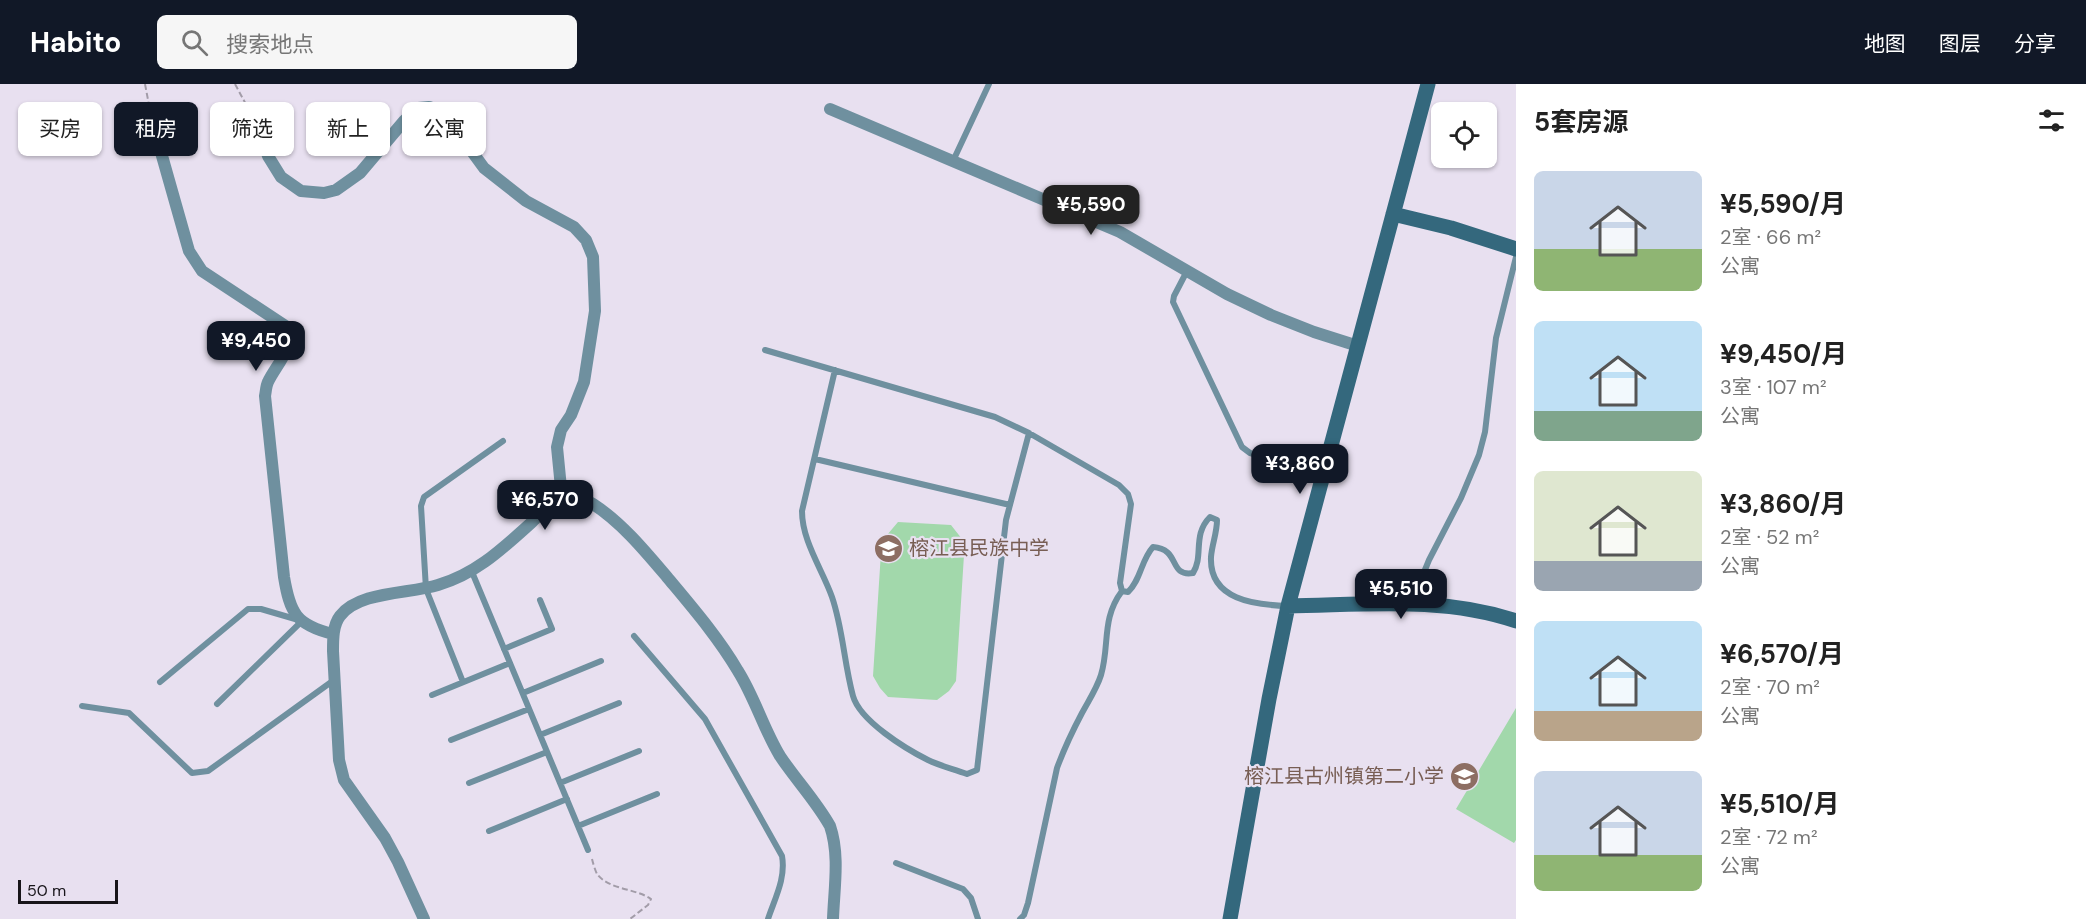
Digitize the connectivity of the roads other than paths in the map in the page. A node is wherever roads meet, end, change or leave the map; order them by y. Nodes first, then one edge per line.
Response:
1 (990, 84) edge
2 (1428, 84) edge
3 (830, 109) dead end
4 (162, 156) edge
5 (268, 156) edge
6 (953, 161) junction
7 (1393, 214) junction
8 (1516, 249) edge
9 (1516, 257) edge
10 (1188, 271) junction
11 (1358, 346) junction
12 (765, 350) dead end
13 (836, 370) junction
14 (1029, 433) junction
15 (504, 441) dead end
16 (814, 459) junction
17 (1323, 473) junction
18 (562, 498) junction
19 (1010, 505) junction
20 (472, 572) junction
21 (426, 589) junction
22 (1122, 591) junction
23 (540, 600) dead end
24 (1411, 604) junction
25 (1288, 606) junction
26 (302, 621) junction
27 (1516, 621) edge
28 (333, 634) junction
29 (634, 636) dead end
30 (504, 649) junction
31 (601, 661) dead end
32 (510, 663) junction
33 (334, 680) junction
34 (160, 682) dead end
35 (463, 682) junction
36 (523, 693) junction
37 (432, 695) dead end
38 (619, 703) dead end
39 (217, 704) dead end
40 (82, 706) dead end
41 (529, 709) junction
42 (540, 735) junction
43 (451, 740) dead end
44 (639, 751) dead end
45 (547, 752) junction
46 (469, 783) dead end
47 (560, 783) junction
48 (657, 794) dead end
49 (567, 799) junction
50 (578, 826) junction
51 (489, 831) dead end
52 (588, 850) road end
53 (896, 863) dead end
54 (424, 919) edge
55 (768, 919) edge
56 (833, 919) edge
57 (978, 919) edge
58 (1020, 919) edge
59 (1230, 919) edge

1 - 6 lane
2 - 7 main road
3 - 6 street
4 - 26 street
5 - 18 street
6 - 10 street
7 - 8 main road
7 - 11 main road
9 - 24 lane
10 - 11 street
10 - 17 lane
11 - 17 main road
12 - 13 lane
13 - 14 lane
13 - 16 lane
14 - 19 lane
14 - 22 lane
15 - 21 lane
16 - 19 lane
16 - 19 lane
17 - 25 main road
18 - 20 street
18 - 56 street
20 - 21 street
20 - 30 lane
21 - 28 street
21 - 35 lane
22 - 25 lane
22 - 58 lane
23 - 30 lane
24 - 25 main road
24 - 27 main road
25 - 59 main road
26 - 28 street
26 - 34 lane
26 - 39 lane
28 - 33 street
29 - 55 lane
30 - 32 lane
31 - 36 lane
32 - 35 lane
32 - 36 lane
33 - 40 lane
33 - 54 street
35 - 37 lane
36 - 41 lane
38 - 42 lane
41 - 42 lane
41 - 43 lane
42 - 45 lane
44 - 47 lane
45 - 46 lane
45 - 47 lane
47 - 49 lane
48 - 50 lane
49 - 50 lane
49 - 51 lane
50 - 52 lane
53 - 57 lane

